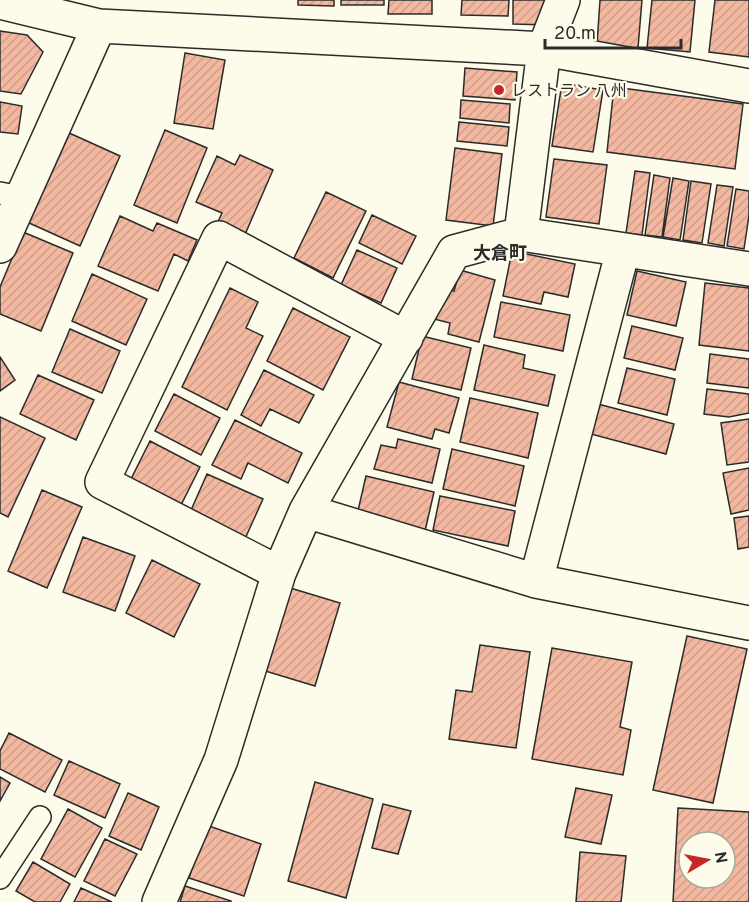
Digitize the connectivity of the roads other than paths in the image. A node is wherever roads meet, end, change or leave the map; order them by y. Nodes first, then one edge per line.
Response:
1 (563, 0) edge
2 (0, 2) edge
3 (99, 26) junction
4 (544, 49) junction
5 (749, 86) edge
6 (11, 195) edge
7 (521, 234) junction
8 (0, 246) edge
9 (623, 250) junction
10 (749, 269) edge
11 (406, 338) junction
12 (306, 511) junction
13 (279, 573) junction
14 (536, 581) junction
15 (749, 623) edge
16 (40, 817) dead end
17 (0, 878) edge
18 (159, 902) edge

1 - 4 street
2 - 3 street
3 - 4 street
3 - 6 street
4 - 5 street
4 - 7 street
6 - 8 street
7 - 9 street
7 - 11 street
9 - 10 street
9 - 14 street
11 - 12 street
11 - 13 street
12 - 13 street
12 - 14 street
13 - 18 street
14 - 15 street
16 - 17 lane

